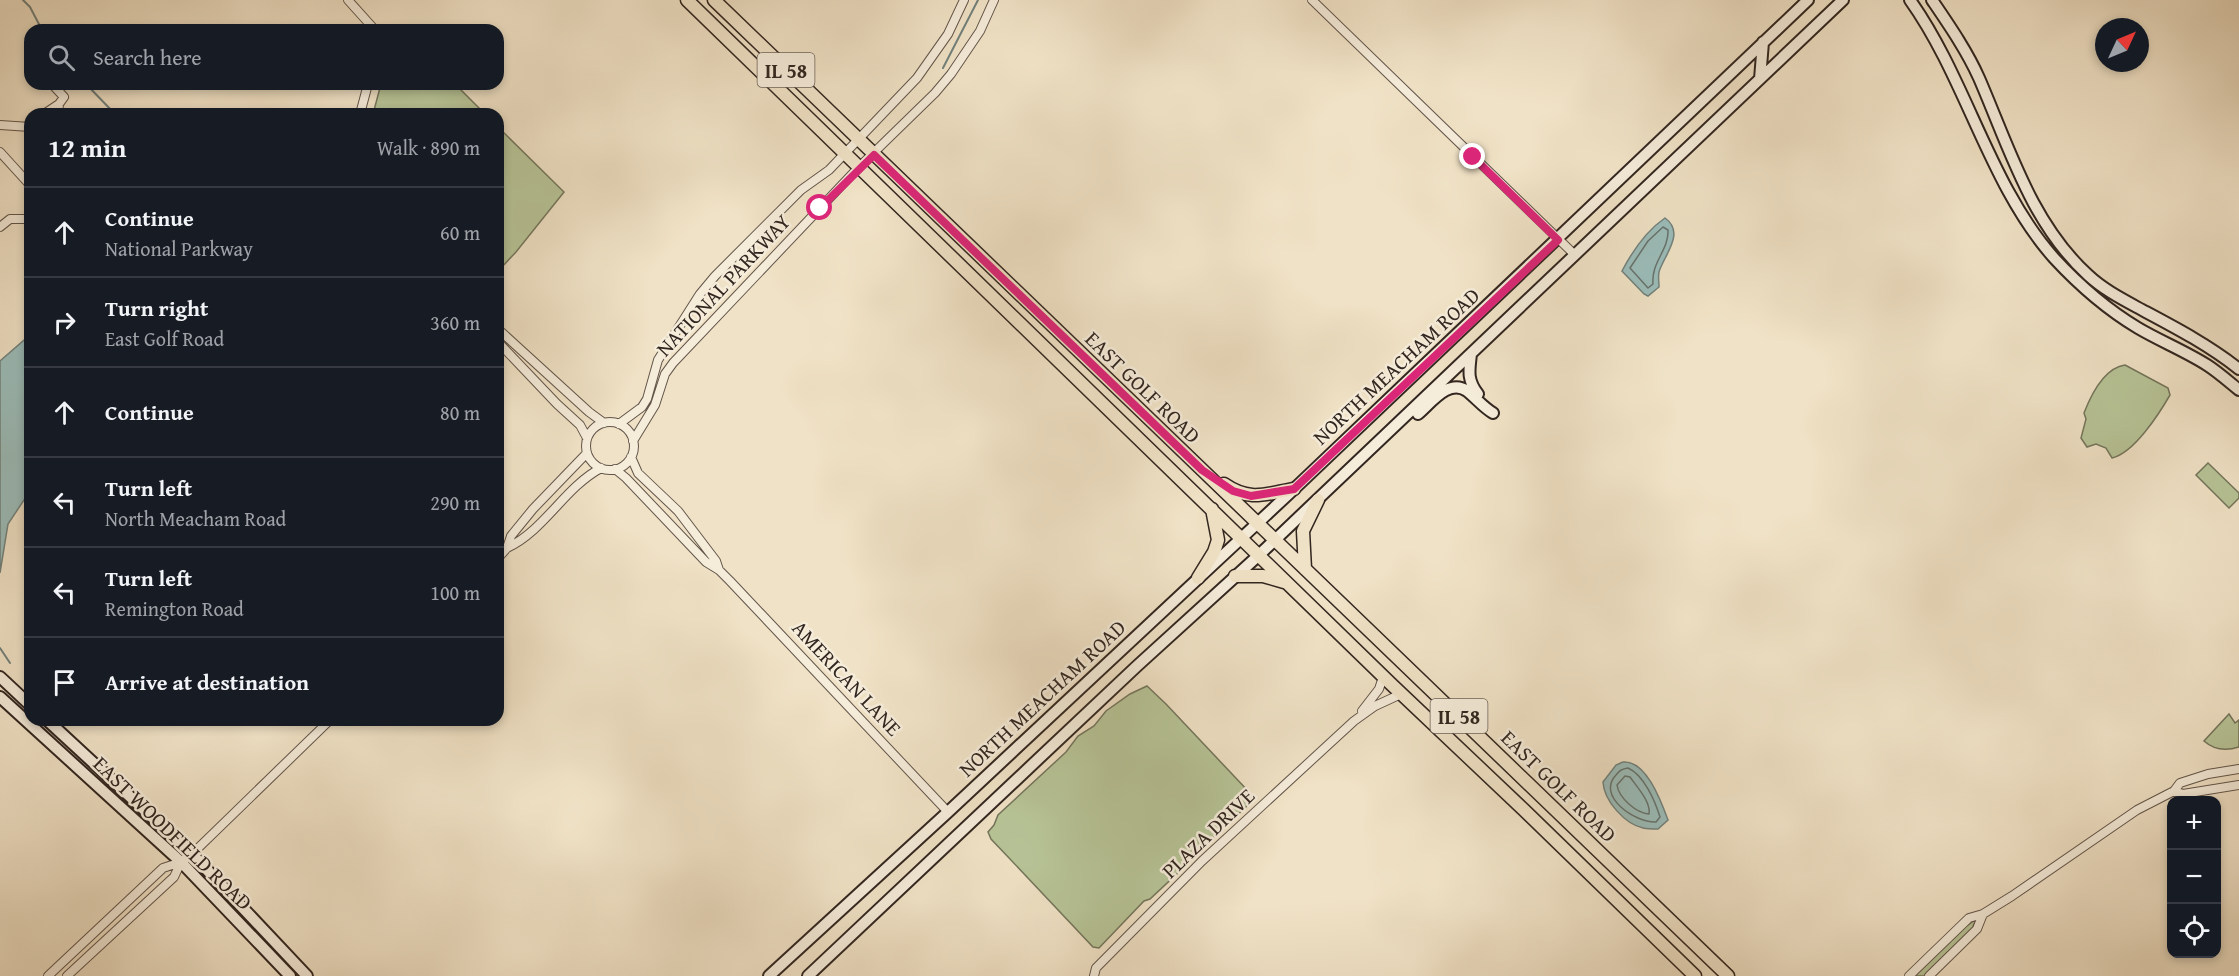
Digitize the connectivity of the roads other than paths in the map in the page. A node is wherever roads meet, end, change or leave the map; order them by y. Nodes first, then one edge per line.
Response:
1 (348, 0) edge
2 (687, 0) edge
3 (714, 0) edge
4 (964, 0) edge
5 (994, 0) edge
6 (1312, 0) edge
7 (1808, 0) edge
8 (1843, 0) edge
9 (1910, 0) edge
10 (1932, 0) edge
11 (370, 24) edge
12 (1763, 42) junction
13 (1760, 79) junction
14 (58, 90) edge
15 (366, 90) edge
16 (59, 104) junction
17 (53, 108) edge
18 (59, 108) edge
19 (362, 108) edge
20 (0, 125) edge
21 (24, 127) edge
22 (858, 140) junction
23 (0, 152) edge
24 (844, 153) junction
25 (874, 155) junction
26 (859, 167) junction
27 (24, 178) edge
28 (24, 219) edge
29 (1, 225) edge
30 (1558, 240) junction
31 (1575, 255) junction
32 (504, 334) edge
33 (504, 348) edge
34 (1472, 354) junction
35 (2239, 369) edge
36 (2239, 390) edge
37 (604, 423) junction
38 (619, 424) junction
39 (587, 438) junction
40 (633, 441) junction
41 (1375, 445) junction
42 (587, 453) junction
43 (632, 457) junction
44 (601, 468) junction
45 (615, 469) junction
46 (1202, 470) junction
47 (1294, 489) junction
48 (1318, 500) junction
49 (1212, 509) junction
50 (1257, 523) junction
51 (1242, 538) junction
52 (1274, 540) junction
53 (507, 548) junction
54 (504, 551) edge
55 (1259, 555) junction
56 (1305, 569) junction
57 (719, 570) junction
58 (1235, 576) junction
59 (1198, 578) junction
60 (1287, 582) junction
61 (0, 677) edge
62 (1383, 677) junction
63 (1401, 694) junction
64 (0, 697) edge
65 (24, 699) edge
66 (24, 719) edge
67 (1354, 721) junction
68 (32, 726) edge
69 (53, 726) edge
70 (324, 726) edge
71 (2239, 769) edge
72 (2239, 785) edge
73 (2174, 791) junction
74 (948, 812) junction
75 (192, 854) junction
76 (181, 862) junction
77 (1983, 914) junction
78 (48, 976) edge
79 (68, 976) edge
80 (290, 976) edge
81 (307, 976) edge
82 (769, 976) edge
83 (808, 976) edge
84 (1094, 976) edge
85 (1695, 976) edge
86 (1728, 976) edge
87 (1909, 976) edge
88 (1929, 976) edge

1 - 11 street
2 - 24 main road, EAST GOLF ROAD / IL 58
3 - 22 main road, EAST GOLF ROAD / IL 58
4 - 22 street, NATIONAL PARKWAY
5 - 25 street, NATIONAL PARKWAY
6 - 30 street
7 - 12 main road, NORTH MEACHAM ROAD
8 - 13 main road, NORTH MEACHAM ROAD
9 - 36 main road
10 - 35 main road
12 - 13 main road
12 - 30 main road, NORTH MEACHAM ROAD
13 - 31 main road, NORTH MEACHAM ROAD
14 - 16 street
15 - 19 street
16 - 17 street
16 - 18 street
20 - 21 street
22 - 24 street, NATIONAL PARKWAY
22 - 25 main road, EAST GOLF ROAD / IL 58
23 - 27 street
24 - 26 main road, EAST GOLF ROAD / IL 58
24 - 38 street, NATIONAL PARKWAY
25 - 26 street, NATIONAL PARKWAY
25 - 46 main road, EAST GOLF ROAD / IL 58
26 - 40 street, NATIONAL PARKWAY
26 - 49 main road, EAST GOLF ROAD / IL 58
28 - 29 street
30 - 31 street
30 - 47 main road, NORTH MEACHAM ROAD
31 - 34 main road, NORTH MEACHAM ROAD
32 - 37 street
33 - 39 street
34 - 41 main road, NORTH MEACHAM ROAD
34 - 41 main road
37 - 38 street
37 - 39 street
38 - 40 street
39 - 42 street
40 - 43 street
41 - 48 main road, NORTH MEACHAM ROAD
42 - 44 street
42 - 53 street
43 - 45 street
43 - 57 street, AMERICAN LANE
44 - 45 street
44 - 53 street
45 - 57 street, AMERICAN LANE
46 - 47 main road
46 - 50 main road, EAST GOLF ROAD / IL 58
47 - 50 main road, NORTH MEACHAM ROAD
48 - 52 main road, NORTH MEACHAM ROAD
48 - 56 main road
49 - 51 main road, EAST GOLF ROAD / IL 58
49 - 59 main road
50 - 51 main road, NORTH MEACHAM ROAD
50 - 52 main road, EAST GOLF ROAD / IL 58
51 - 55 main road, EAST GOLF ROAD / IL 58
51 - 59 main road, NORTH MEACHAM ROAD
52 - 55 main road, NORTH MEACHAM ROAD
52 - 56 main road, EAST GOLF ROAD / IL 58
53 - 54 street
55 - 58 main road, NORTH MEACHAM ROAD
55 - 60 main road, EAST GOLF ROAD / IL 58
56 - 86 main road, EAST GOLF ROAD / IL 58
57 - 74 street, AMERICAN LANE
58 - 60 main road
58 - 83 main road, NORTH MEACHAM ROAD
59 - 74 main road, NORTH MEACHAM ROAD
60 - 62 main road, EAST GOLF ROAD / IL 58
61 - 65 main road
62 - 63 main road, EAST GOLF ROAD / IL 58
62 - 67 street, PLAZA DRIVE
63 - 67 street, PLAZA DRIVE
63 - 85 main road, EAST GOLF ROAD / IL 58
64 - 66 main road, EAST WOODFIELD ROAD
67 - 84 street, PLAZA DRIVE
68 - 76 main road, EAST WOODFIELD ROAD
69 - 75 main road, EAST WOODFIELD ROAD
70 - 75 street
71 - 73 street
72 - 73 street
73 - 77 street
74 - 82 main road, NORTH MEACHAM ROAD
75 - 76 street
75 - 81 main road, EAST WOODFIELD ROAD
76 - 78 street
76 - 79 street
76 - 80 main road, EAST WOODFIELD ROAD
77 - 87 street
77 - 88 street

